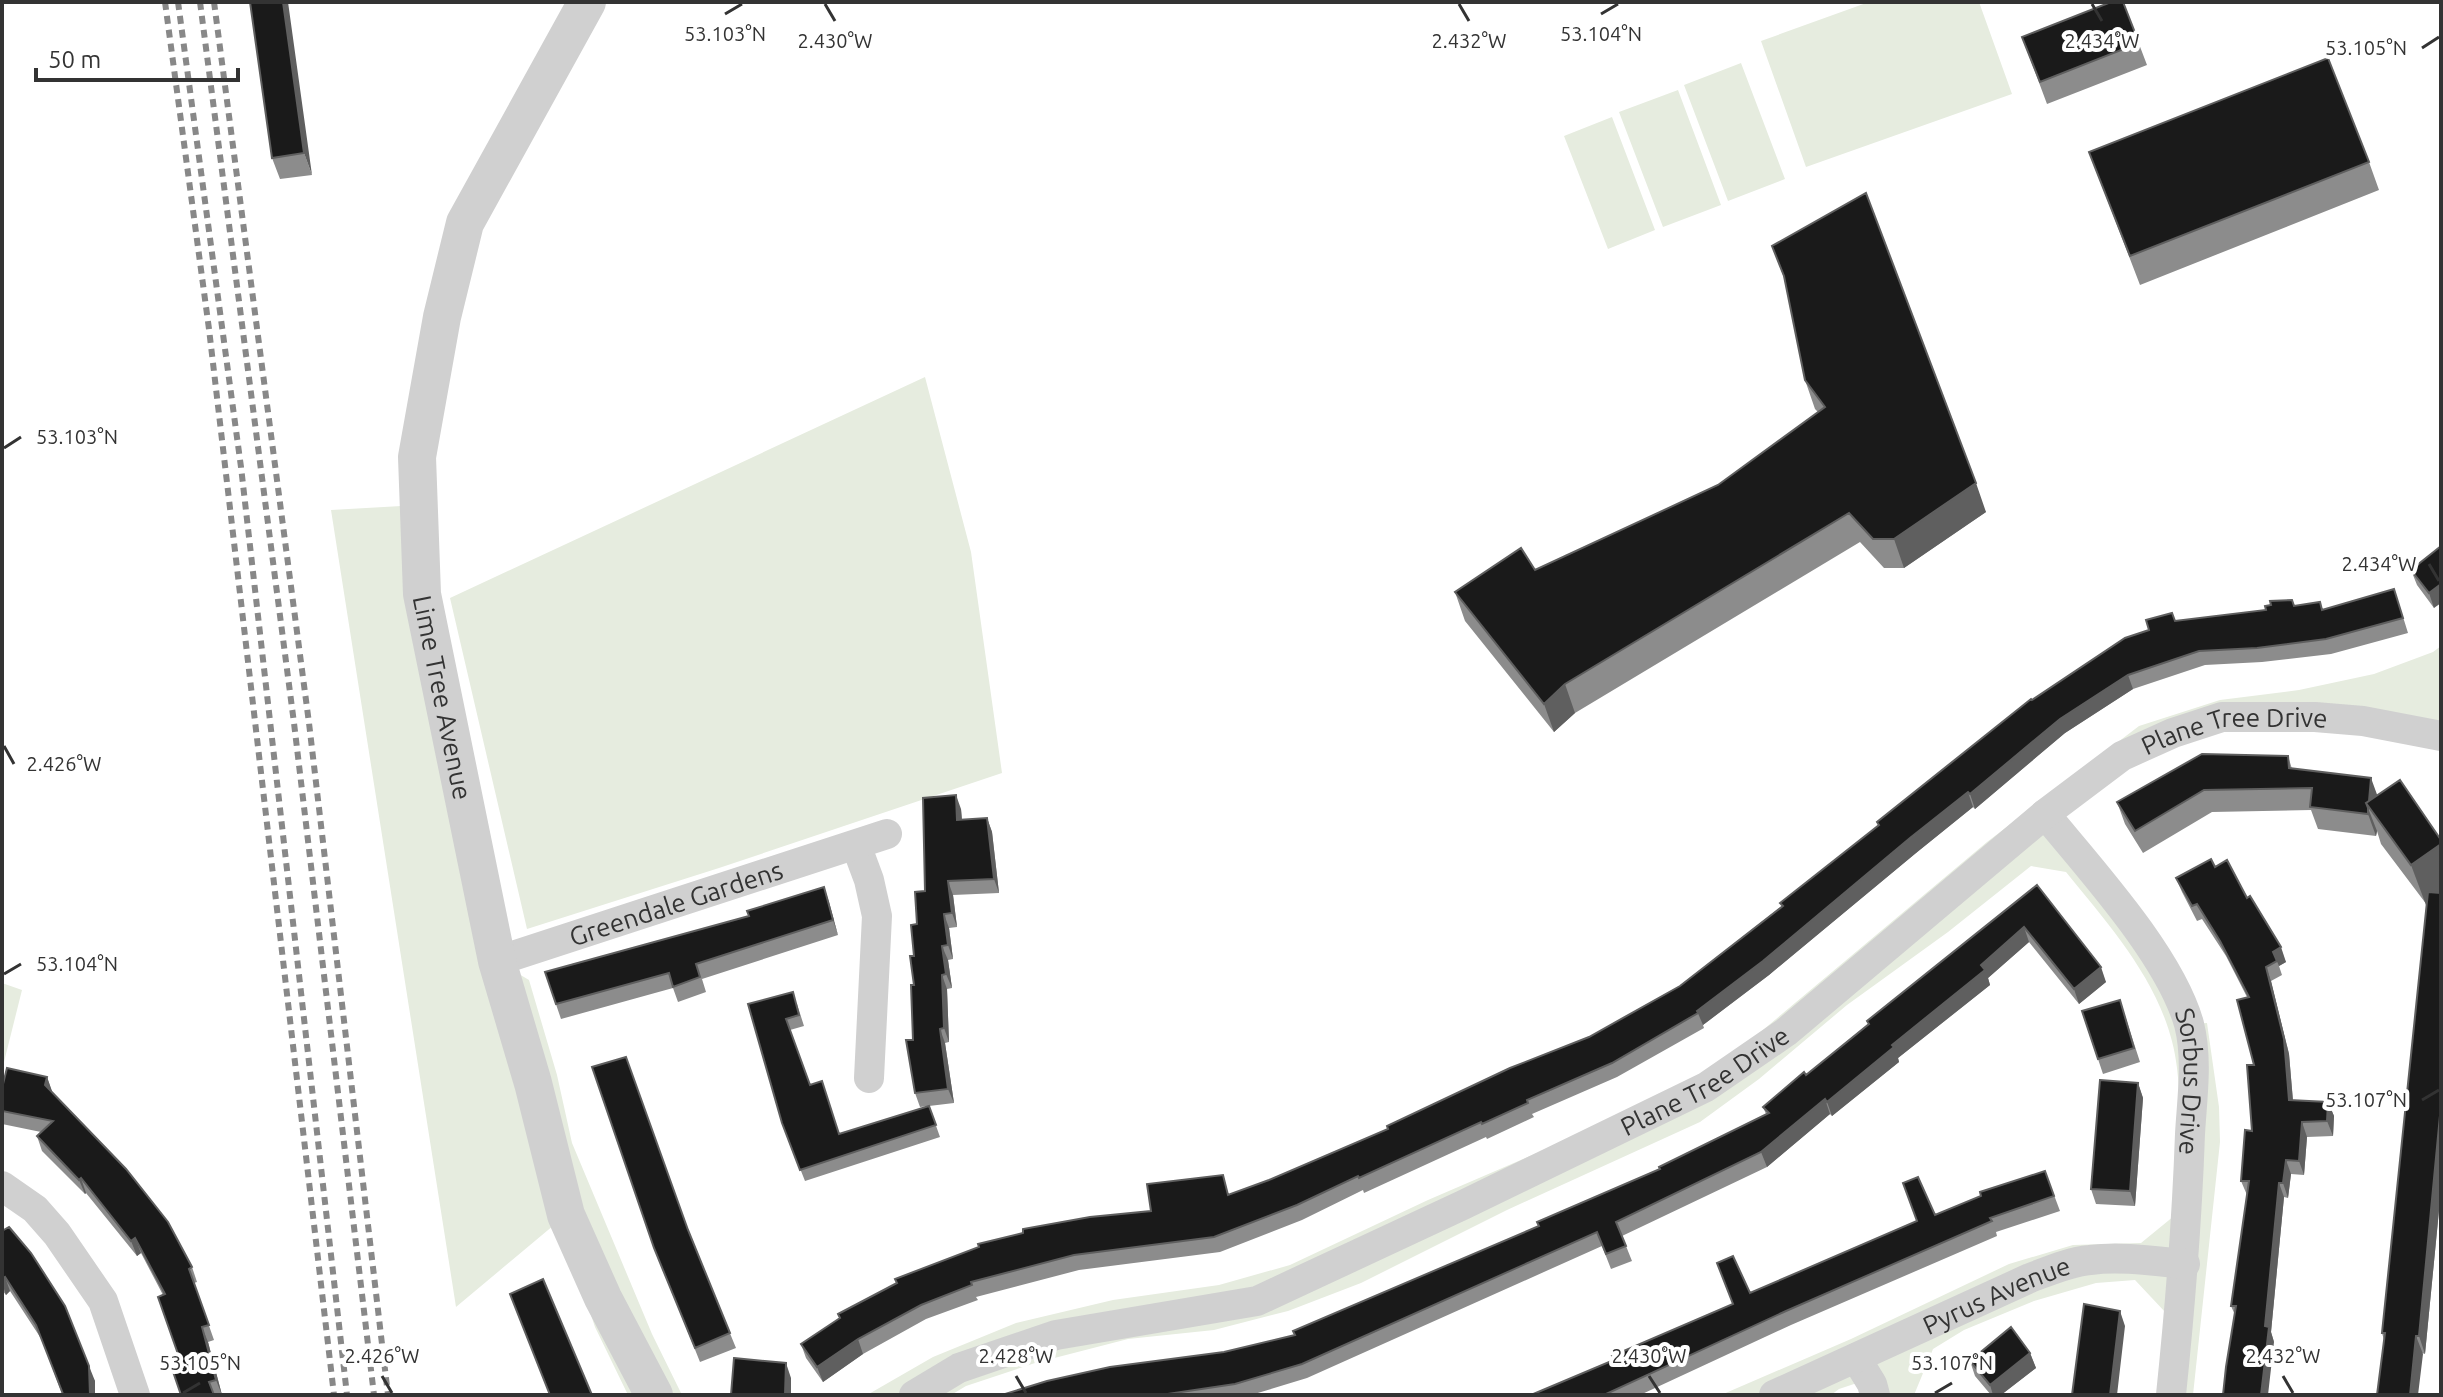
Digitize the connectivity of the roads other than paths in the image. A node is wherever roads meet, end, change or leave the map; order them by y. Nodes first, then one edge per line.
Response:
1 (587, 2) edge
2 (2441, 736) edge
3 (2045, 814) junction
4 (887, 834) dead end
5 (856, 845) junction
6 (497, 961) junction
7 (869, 1078) dead end
8 (2, 1186) edge
9 (2185, 1264) junction
10 (1856, 1358) junction
11 (135, 1395) edge
12 (654, 1395) edge
13 (914, 1395) edge
14 (1774, 1395) edge
15 (1875, 1395) edge
16 (2171, 1395) edge

1 - 6 street, Lime Tree Avenue
2 - 3 street, Plane Tree Drive
3 - 9 street, Sorbus Drive
3 - 13 street, Plane Tree Drive
4 - 5 street, Greendale Gardens
5 - 6 street, Greendale Gardens
5 - 7 street
6 - 12 street, Lime Tree Avenue
8 - 11 street
9 - 10 street, Pyrus Avenue
9 - 16 street, Sorbus Drive
10 - 14 street, Pyrus Avenue
10 - 15 street

